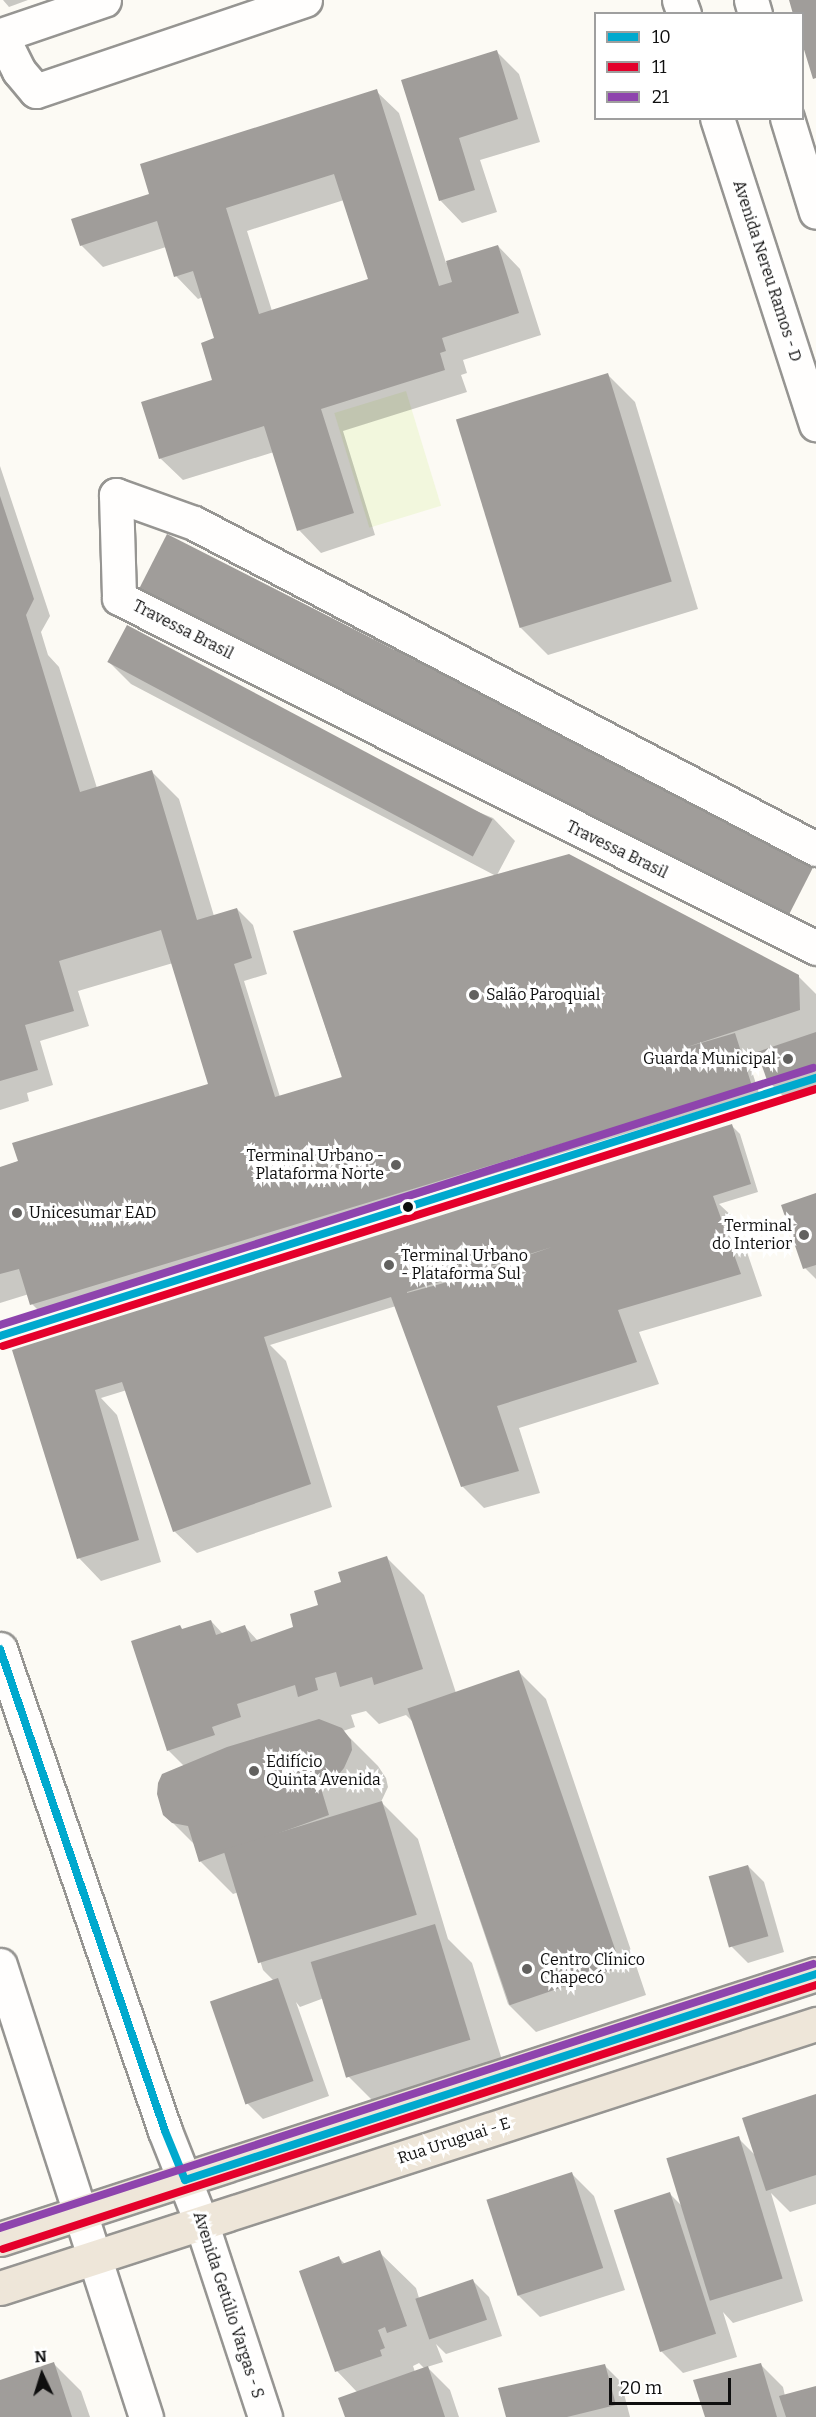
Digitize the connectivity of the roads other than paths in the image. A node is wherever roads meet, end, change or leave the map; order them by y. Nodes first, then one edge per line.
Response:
1 (104, 0) edge
2 (305, 0) edge
3 (9, 71) edge
4 (718, 120) edge
5 (788, 120) edge
6 (816, 212) edge
7 (816, 424) edge
8 (816, 849) edge
9 (816, 948) edge
10 (0, 1649) edge
11 (0, 1965) edge
12 (816, 1974) edge
13 (816, 2024) edge
14 (185, 2180) junction
15 (78, 2213) junction
16 (201, 2222) junction
17 (0, 2239) edge
18 (92, 2257) junction
19 (0, 2288) edge
20 (146, 2417) edge
21 (265, 2417) edge

1 - 3 street
2 - 3 street
4 - 7 street, Avenida Nereu Ramos - D
5 - 6 street
8 - 9 street, Travessa Brasil
10 - 14 street, Avenida Getúlio Vargas - S
11 - 15 street
12 - 14 main road
13 - 16 main road, Rua Uruguai - E
14 - 15 main road
14 - 16 street, Avenida Getúlio Vargas - S
15 - 17 main road
15 - 18 street
16 - 18 main road, Rua Uruguai - E
16 - 21 street, Avenida Getúlio Vargas - S
18 - 19 main road, Rua Uruguai - E
18 - 20 street

